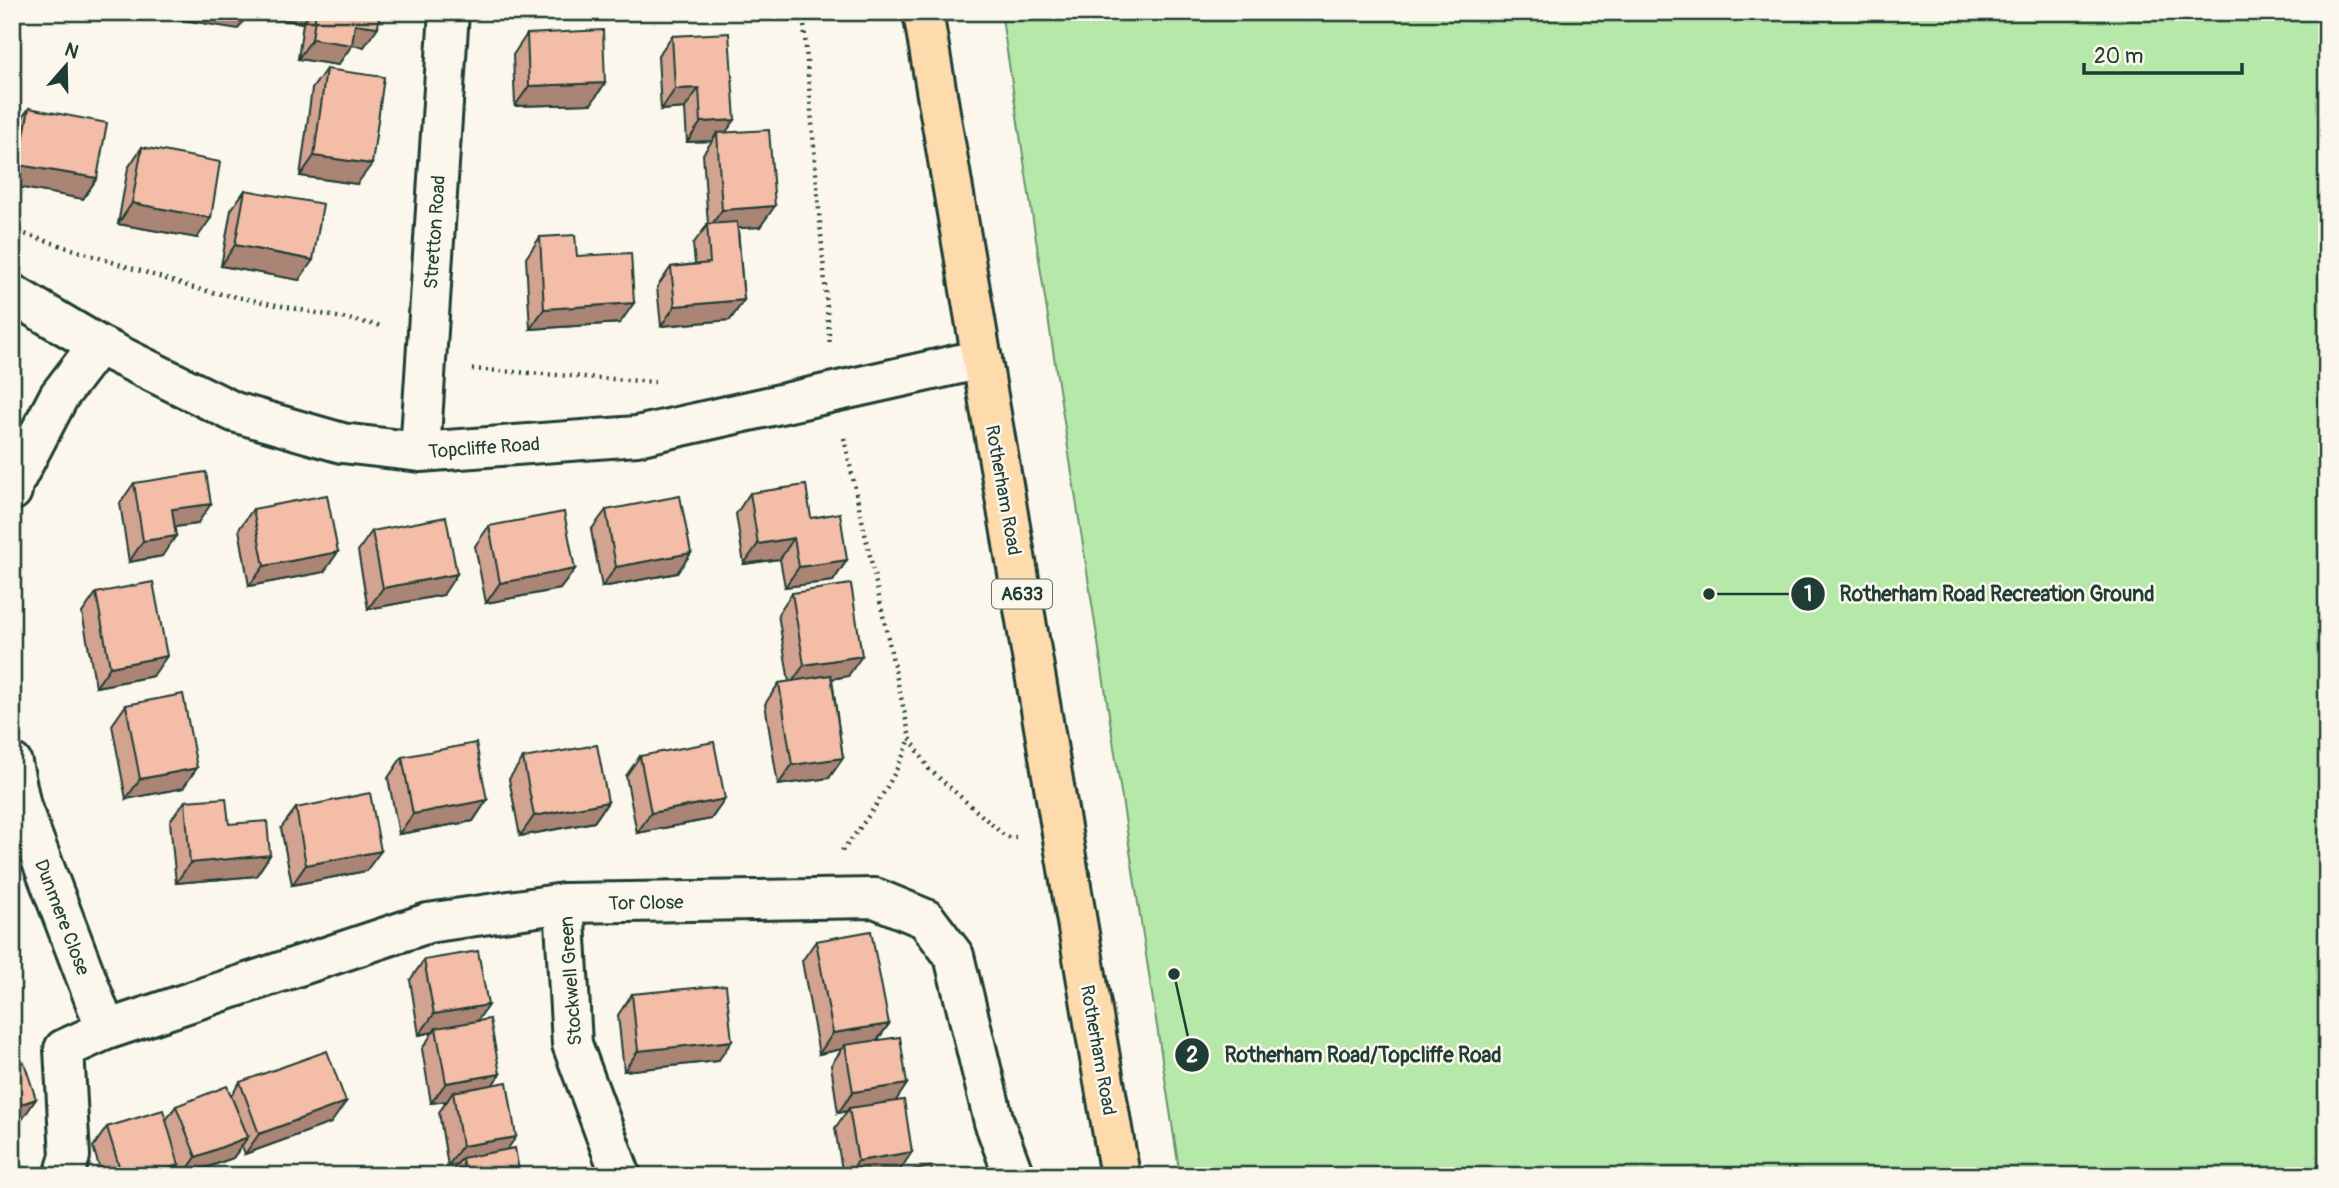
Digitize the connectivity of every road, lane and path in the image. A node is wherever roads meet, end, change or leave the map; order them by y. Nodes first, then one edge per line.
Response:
1 (449, 12) edge
2 (923, 12) edge
3 (12, 294) edge
4 (98, 345) junction
5 (982, 359) junction
6 (420, 452) junction
7 (12, 491) edge
8 (12, 763) edge
9 (1062, 834) junction
10 (783, 901) junction
11 (564, 903) junction
12 (106, 1030) junction
13 (64, 1176) edge
14 (621, 1176) edge
15 (1014, 1176) edge
16 (1120, 1176) edge

1 - 6 street, Stretton Road
2 - 5 main road, Rotherham Road / A633
3 - 4 street, Topcliffe Road
4 - 6 street, Topcliffe Road
4 - 7 street
5 - 6 street, Topcliffe Road
5 - 9 main road, Rotherham Road / A633
8 - 12 street, Dunmere Close
9 - 10 path
9 - 16 main road, Rotherham Road / A633
10 - 11 street, Tor Close
10 - 15 street, Tor Close
11 - 12 street, Tor Close
11 - 14 street, Stockwell Green
12 - 13 street, Tor Close

